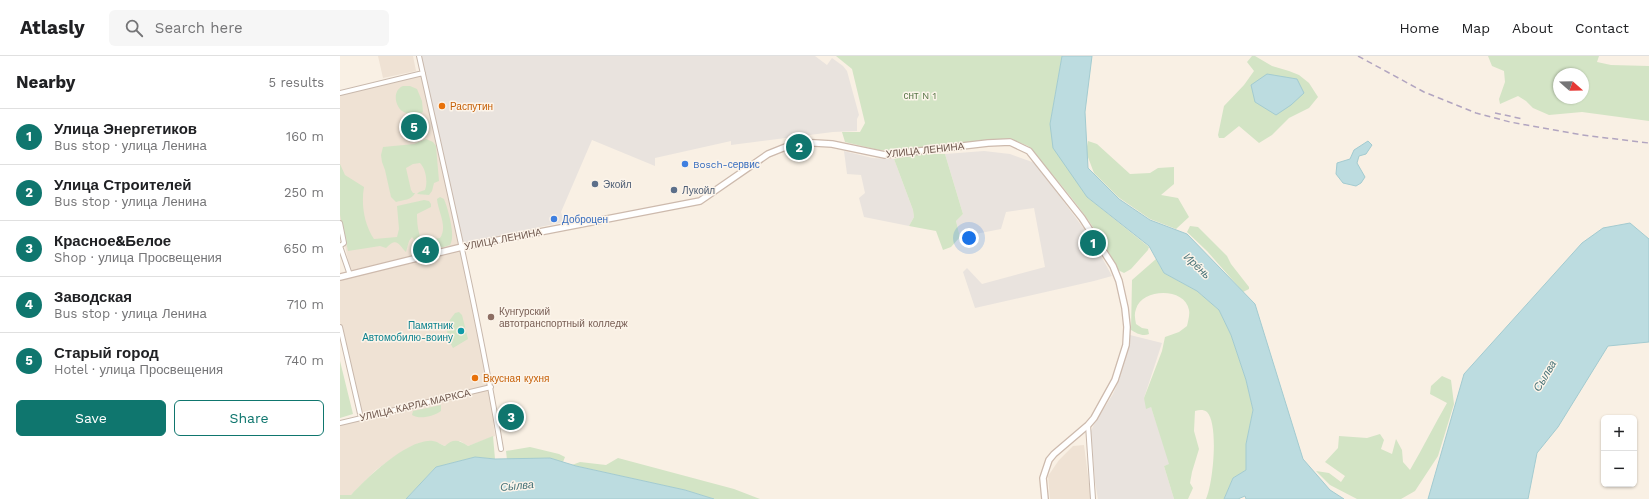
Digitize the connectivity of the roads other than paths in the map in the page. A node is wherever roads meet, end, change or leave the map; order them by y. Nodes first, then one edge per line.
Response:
1 (419, 56) edge
2 (423, 73) junction
3 (340, 93) edge
4 (340, 223) edge
5 (462, 247) junction
6 (350, 275) junction
7 (340, 278) edge
8 (340, 327) edge
9 (491, 387) junction
10 (361, 418) junction
11 (340, 423) edge
12 (1088, 424) junction
13 (501, 449) dead end
14 (1045, 499) edge
15 (1093, 499) edge

1 - 2 street
2 - 3 street
2 - 5 street
4 - 6 street
5 - 6 street, УЛИЦА ЛЕНИНА
5 - 9 street
5 - 12 street, УЛИЦА ЛЕНИНА
6 - 7 street, УЛИЦА ЛЕНИНА
8 - 10 street
9 - 10 street, УЛИЦА КАРЛА МАРКСА
9 - 13 street
10 - 11 street, УЛИЦА КАРЛА МАРКСА
12 - 14 street, УЛИЦА ЛЕНИНА
12 - 15 street

